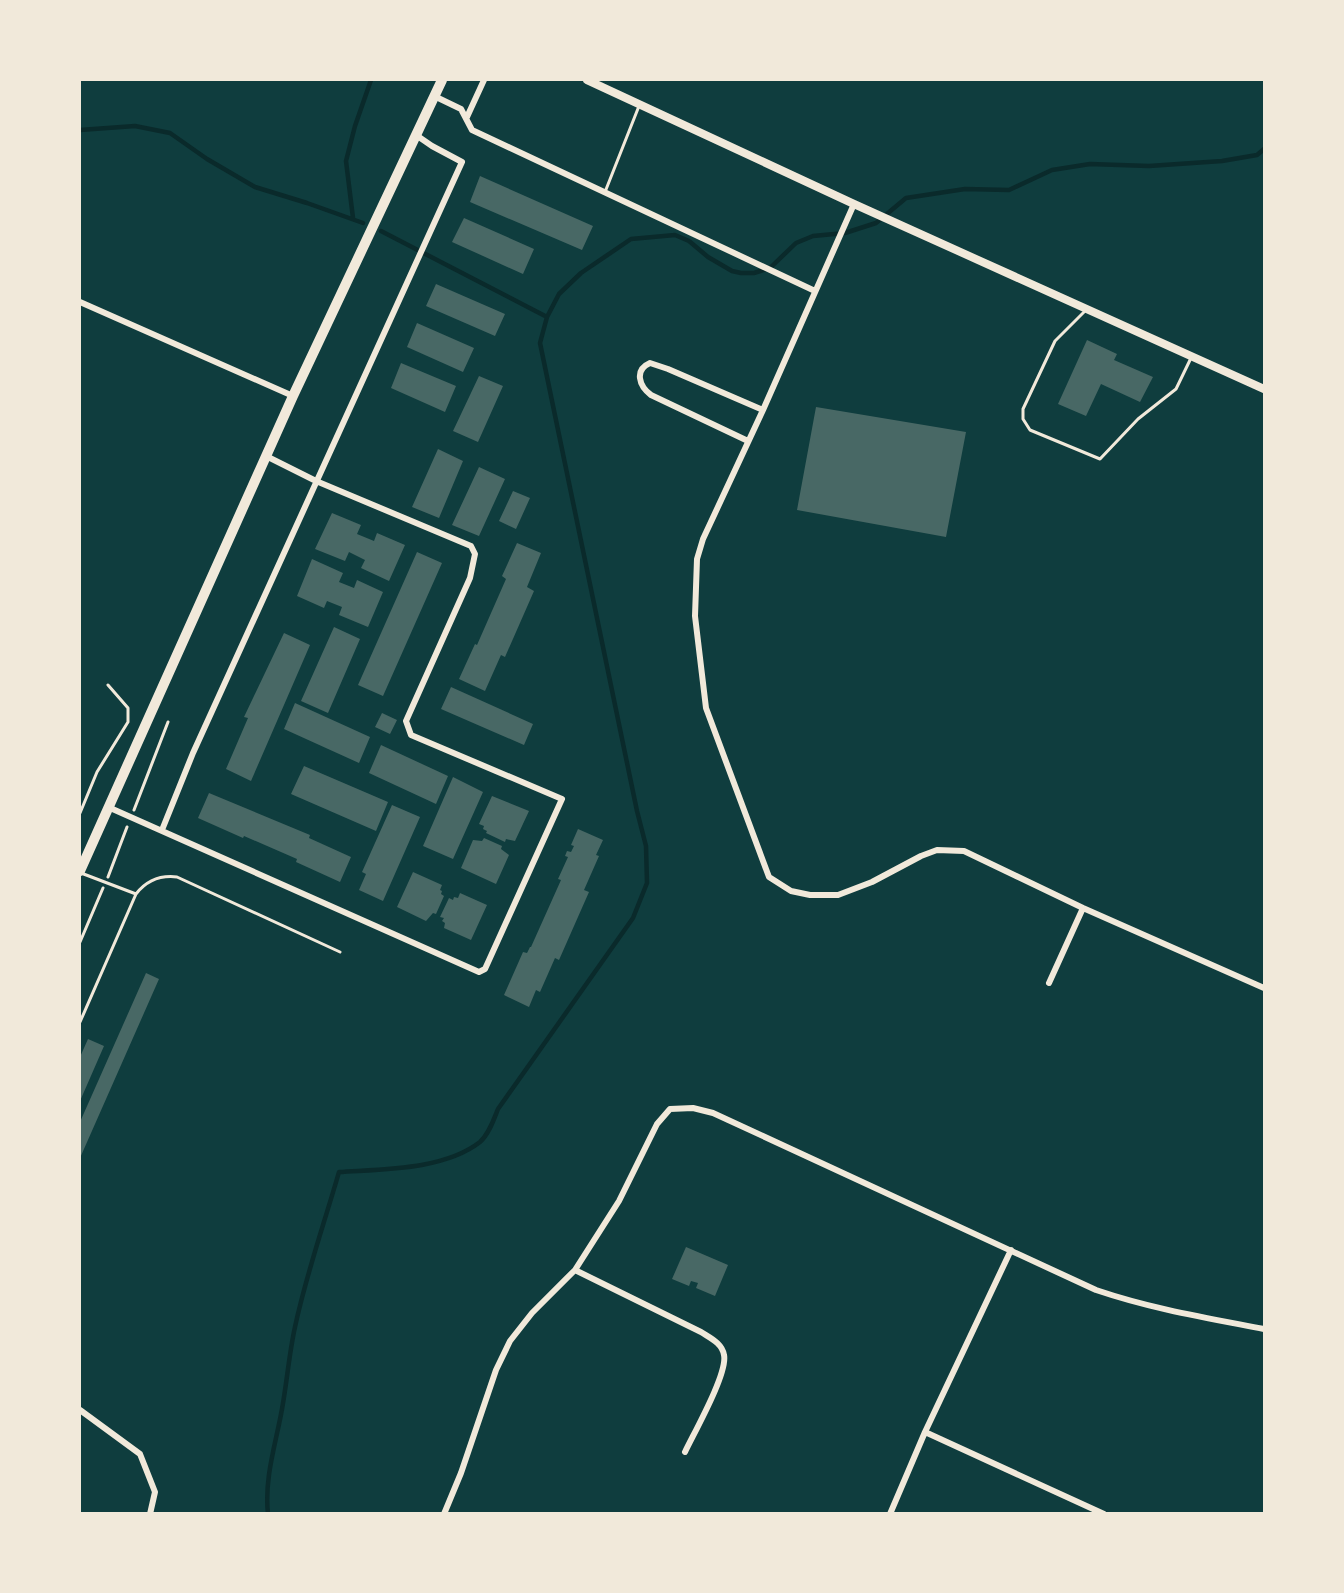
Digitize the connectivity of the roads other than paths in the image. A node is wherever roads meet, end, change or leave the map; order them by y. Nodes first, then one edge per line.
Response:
1 (442, 80) edge
2 (484, 80) edge
3 (587, 80) edge
4 (434, 96) junction
5 (639, 104) junction
6 (467, 117) junction
7 (416, 135) junction
8 (605, 192) junction
9 (854, 204) junction
10 (815, 291) junction
11 (80, 302) edge
12 (1087, 309) junction
13 (1192, 356) junction
14 (1264, 389) edge
15 (293, 396) junction
16 (762, 410) junction
17 (748, 441) junction
18 (266, 456) junction
19 (316, 481) junction
20 (108, 807) junction
21 (162, 830) junction
22 (80, 871) edge
23 (136, 894) junction
24 (1083, 908) junction
25 (340, 952) dead end
26 (1049, 983) dead end
27 (1264, 988) edge
28 (80, 1022) edge
29 (1011, 1250) junction
30 (575, 1270) junction
31 (1264, 1329) edge
32 (80, 1410) edge
33 (925, 1432) junction
34 (685, 1452) dead end
35 (1100, 1513) edge
36 (150, 1514) edge
37 (444, 1514) edge
38 (890, 1514) edge

1 - 4 main road
2 - 6 street
3 - 5 street
4 - 6 street
4 - 7 main road
5 - 8 lane
5 - 9 street
6 - 8 street
7 - 15 main road
7 - 19 street
8 - 10 street
9 - 10 street
9 - 12 street
10 - 16 street
11 - 15 street
12 - 13 street
12 - 13 lane
13 - 14 street
15 - 18 main road
16 - 17 street
16 - 17 street
17 - 24 street
18 - 19 street
18 - 20 main road
19 - 21 street
19 - 21 street
20 - 21 street
20 - 22 main road
22 - 23 lane
23 - 25 lane
23 - 28 lane
24 - 26 street
24 - 27 street
29 - 30 street
29 - 31 street
29 - 33 street
30 - 34 street
30 - 37 street
32 - 36 street
33 - 35 street
33 - 38 street

